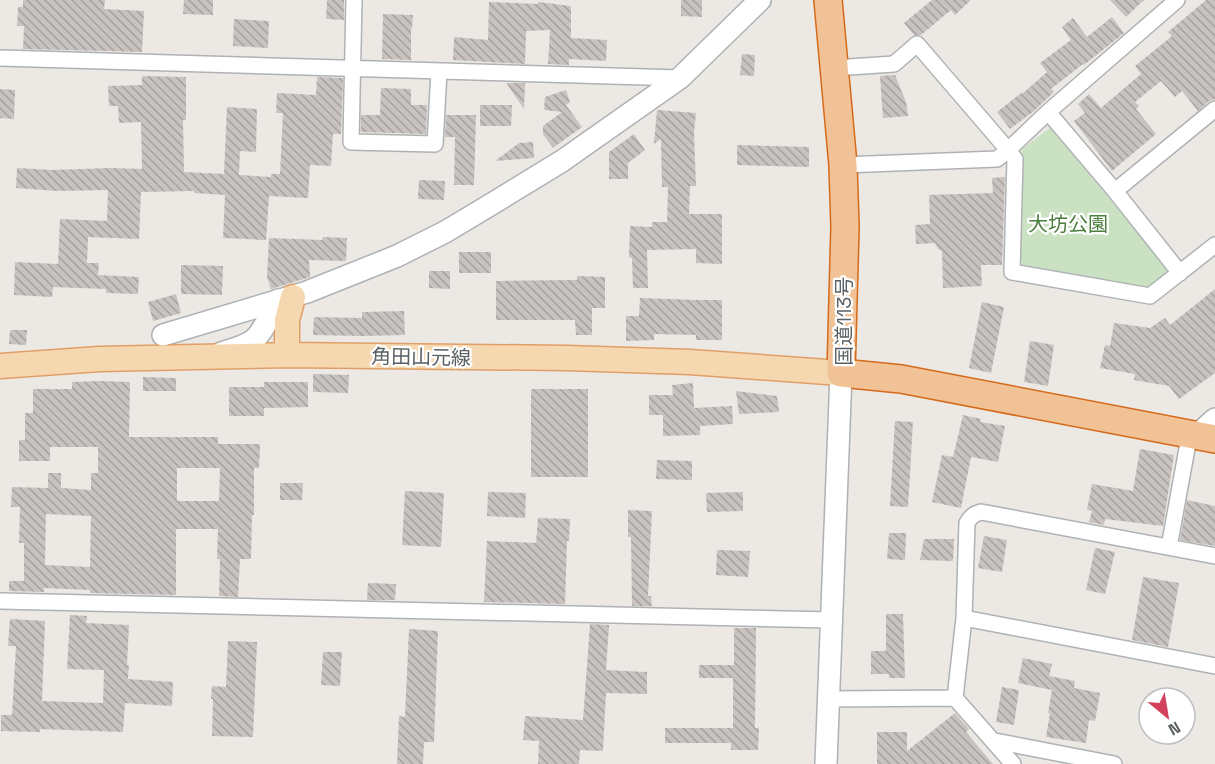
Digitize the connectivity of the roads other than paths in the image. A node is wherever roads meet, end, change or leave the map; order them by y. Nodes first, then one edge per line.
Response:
1 (354, 0) edge
2 (760, 0) edge
3 (828, 0) edge
4 (1177, 0) edge
5 (0, 58) edge
6 (353, 68) junction
7 (834, 68) junction
8 (439, 71) junction
9 (680, 78) junction
10 (1215, 109) edge
11 (1048, 112) junction
12 (1008, 150) junction
13 (843, 165) junction
14 (1115, 191) junction
15 (1215, 245) edge
16 (1180, 273) junction
17 (285, 299) junction
18 (163, 335) dead end
19 (287, 355) junction
20 (214, 356) junction
21 (0, 366) edge
22 (841, 373) junction
23 (1209, 431) edge
24 (1169, 547) junction
25 (1215, 556) edge
26 (0, 602) edge
27 (964, 618) junction
28 (831, 620) junction
29 (1215, 666) edge
30 (956, 698) junction
31 (830, 699) junction
32 (994, 741) junction
33 (826, 764) edge
34 (1013, 764) edge
35 (1114, 764) edge

1 - 6 street
2 - 9 street
3 - 7 highway, 国道113号
4 - 11 street
5 - 6 street
6 - 8 street
6 - 8 street
7 - 12 street
7 - 13 highway, 国道113号
8 - 9 street
9 - 17 street
10 - 14 street
11 - 12 street
11 - 14 street
12 - 13 street
12 - 16 street
13 - 22 highway, 国道113号
14 - 16 street
15 - 16 street
17 - 18 street
17 - 19 main road
17 - 20 street
19 - 20 main road, 角田山元線
19 - 22 main road, 角田山元線
20 - 21 main road, 角田山元線
22 - 23 highway, 国道113号
22 - 28 street
23 - 24 street
24 - 25 street
24 - 27 street
26 - 28 street
27 - 29 street
27 - 30 street
28 - 31 street
30 - 31 street
30 - 32 street
31 - 33 street
32 - 34 street
32 - 35 street

